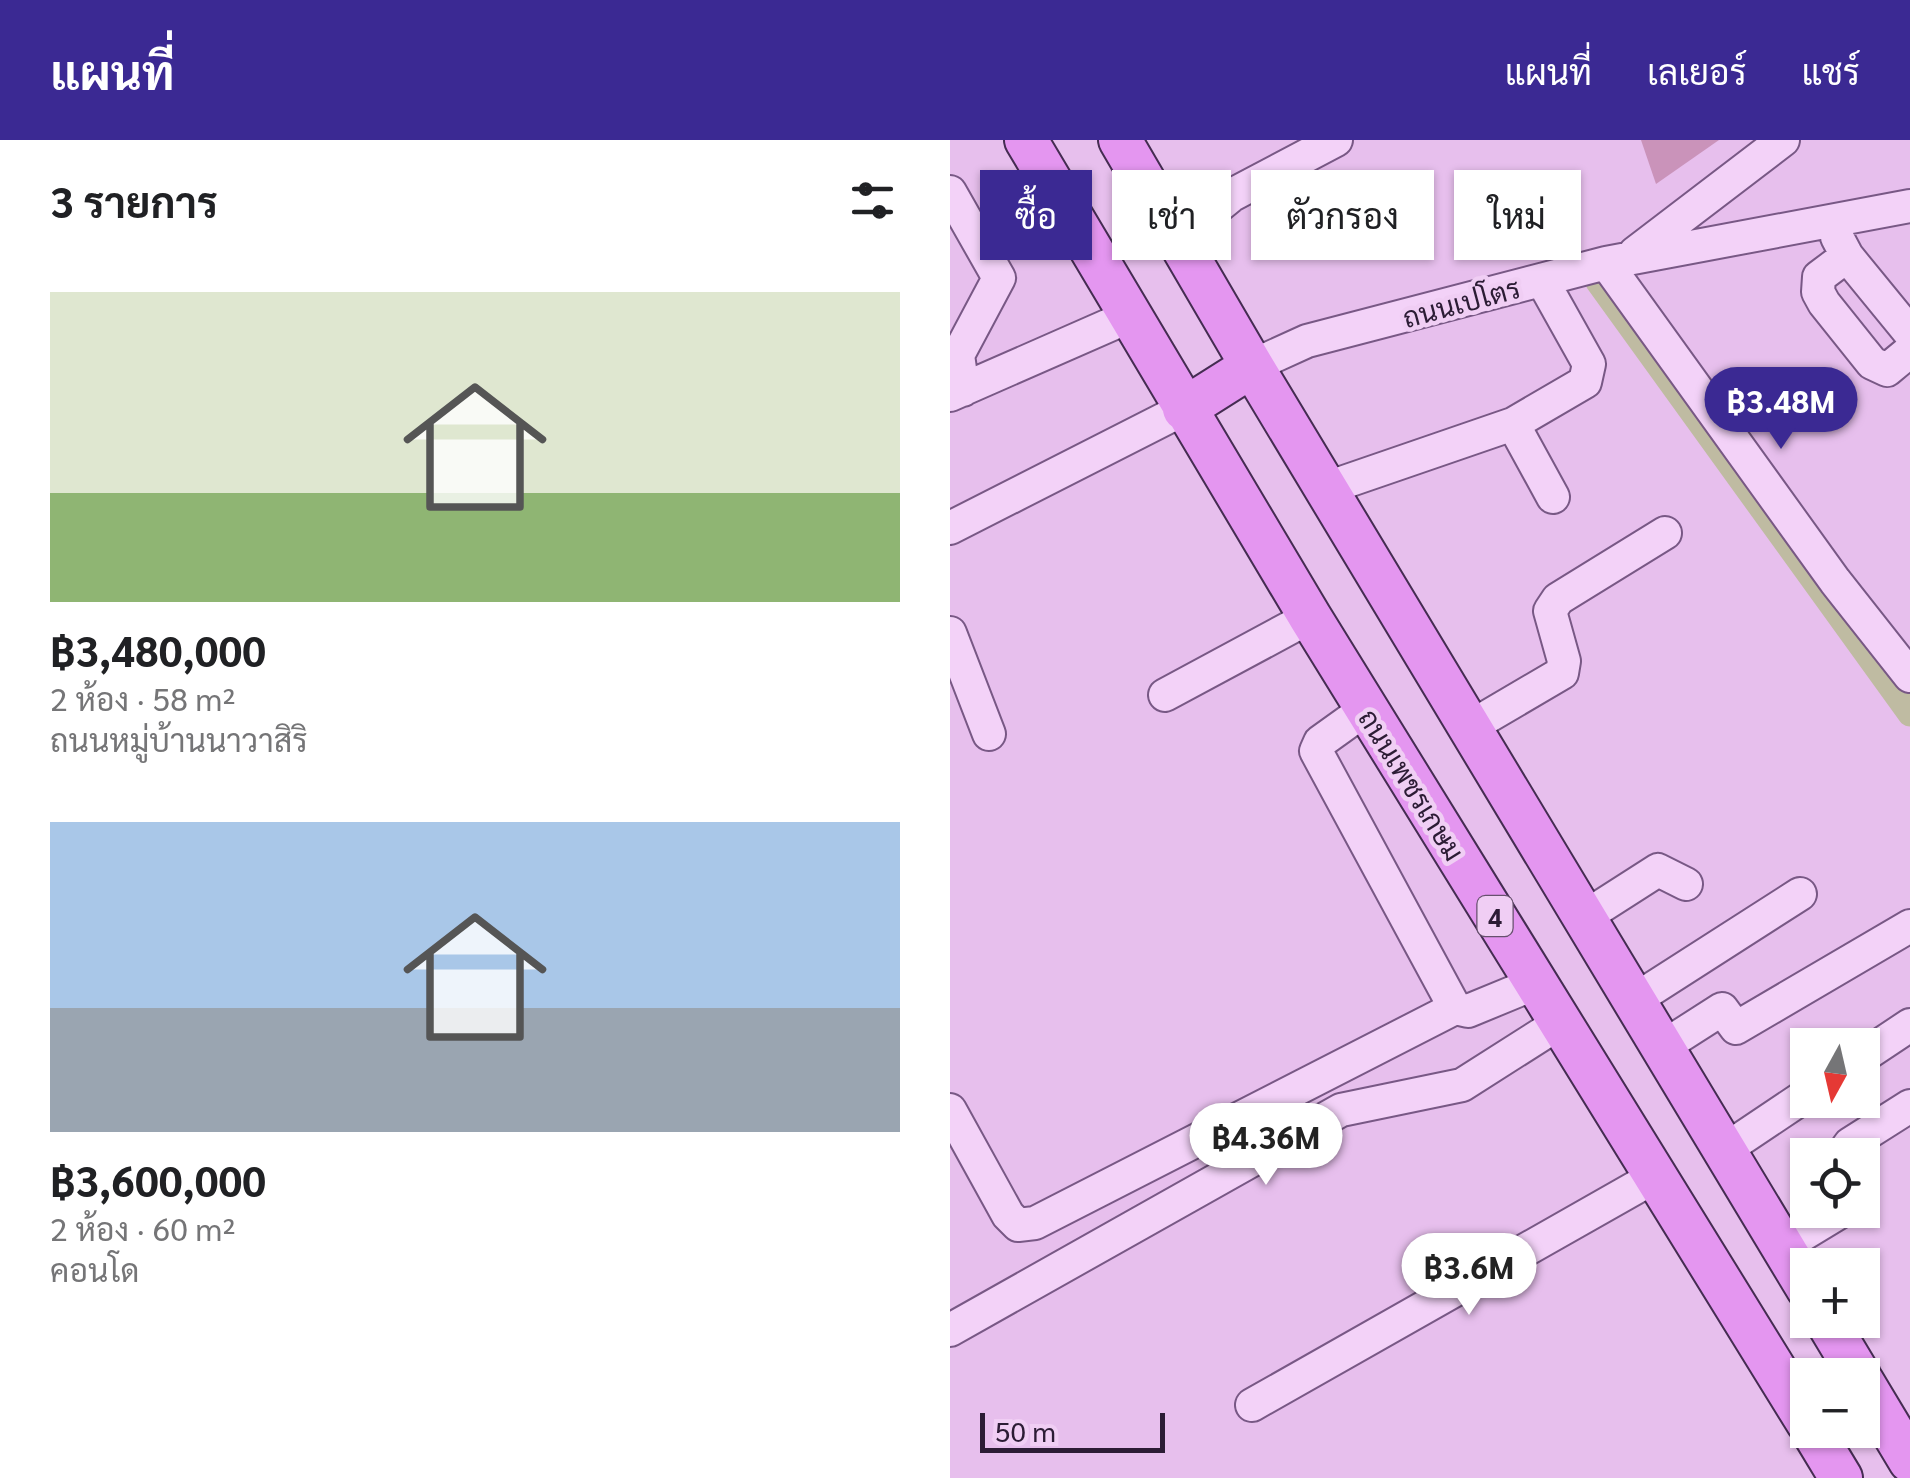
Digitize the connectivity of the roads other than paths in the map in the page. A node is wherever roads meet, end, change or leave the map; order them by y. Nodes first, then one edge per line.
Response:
1 (1026, 140) edge
2 (1120, 140) edge
3 (1336, 140) edge
4 (1751, 140) edge
5 (1783, 140) edge
6 (1138, 170) edge
7 (1721, 188) junction
8 (950, 192) edge
9 (1231, 197) edge
10 (1910, 206) edge
11 (1828, 221) junction
12 (1847, 256) junction
13 (1627, 258) junction
14 (1190, 260) edge
15 (1542, 280) junction
16 (1130, 316) junction
17 (1910, 333) edge
18 (1910, 351) edge
19 (1252, 366) junction
20 (956, 392) edge
21 (1184, 409) junction
22 (1513, 424) junction
23 (1327, 488) junction
24 (1553, 498) dead end
25 (950, 528) edge
26 (1665, 533) dead end
27 (1310, 617) junction
28 (950, 633) edge
29 (1910, 676) edge
30 (1165, 695) dead end
31 (1366, 708) junction
32 (1470, 727) junction
33 (989, 734) dead end
34 (1686, 884) dead end
35 (1800, 894) dead end
36 (1583, 918) junction
37 (1910, 926) edge
38 (1536, 983) junction
39 (1633, 1001) junction
40 (1455, 1008) junction
41 (1561, 1022) junction
42 (1910, 1025) edge
43 (1880, 1045) edge
44 (1661, 1048) junction
45 (1790, 1106) edge
46 (1910, 1106) edge
47 (950, 1110) edge
48 (1859, 1138) edge
49 (1723, 1151) junction
50 (1656, 1176) junction
51 (1813, 1228) edge
52 (1782, 1247) junction
53 (1790, 1260) edge
54 (950, 1330) edge
55 (1790, 1394) edge
56 (1252, 1405) dead end
57 (1880, 1412) edge
58 (1823, 1448) edge
59 (1910, 1461) edge
60 (1842, 1478) edge

1 - 16 main road, ถนนเพชรเกษม / 4
2 - 6 main road
3 - 9 street
4 - 7 street
5 - 7 street
7 - 13 street
8 - 20 street
10 - 11 street, ถนนเปโตร
11 - 12 street
11 - 13 street, ถนนเปโตร
12 - 17 street
12 - 18 street
13 - 15 street, ถนนเปโตร
13 - 29 street
14 - 19 main road
15 - 19 street, ถนนเปโตร
15 - 22 street
16 - 20 street
16 - 21 main road, ถนนเพชรเกษม / 4
19 - 21 main road
19 - 23 main road
21 - 25 street
21 - 27 main road, ถนนเพชรเกษม / 4
22 - 23 street
22 - 24 street
23 - 32 main road
26 - 32 street
27 - 30 street
27 - 31 main road, ถนนเพชรเกษม / 4
28 - 33 street
31 - 38 main road, ถนนเพชรเกษม / 4
31 - 40 street
32 - 36 main road
34 - 36 street
35 - 39 street
36 - 39 main road
37 - 44 street
38 - 40 street
38 - 41 main road, ถนนเพชรเกษม / 4
39 - 44 main road
40 - 47 street
41 - 50 main road, ถนนเพชรเกษม / 4
41 - 54 street
42 - 43 street
44 - 49 main road
45 - 49 street
46 - 48 street
49 - 52 main road
50 - 55 main road, ถนนเพชรเกษม / 4
50 - 56 street
51 - 52 street
52 - 53 main road
57 - 59 main road
58 - 60 main road

